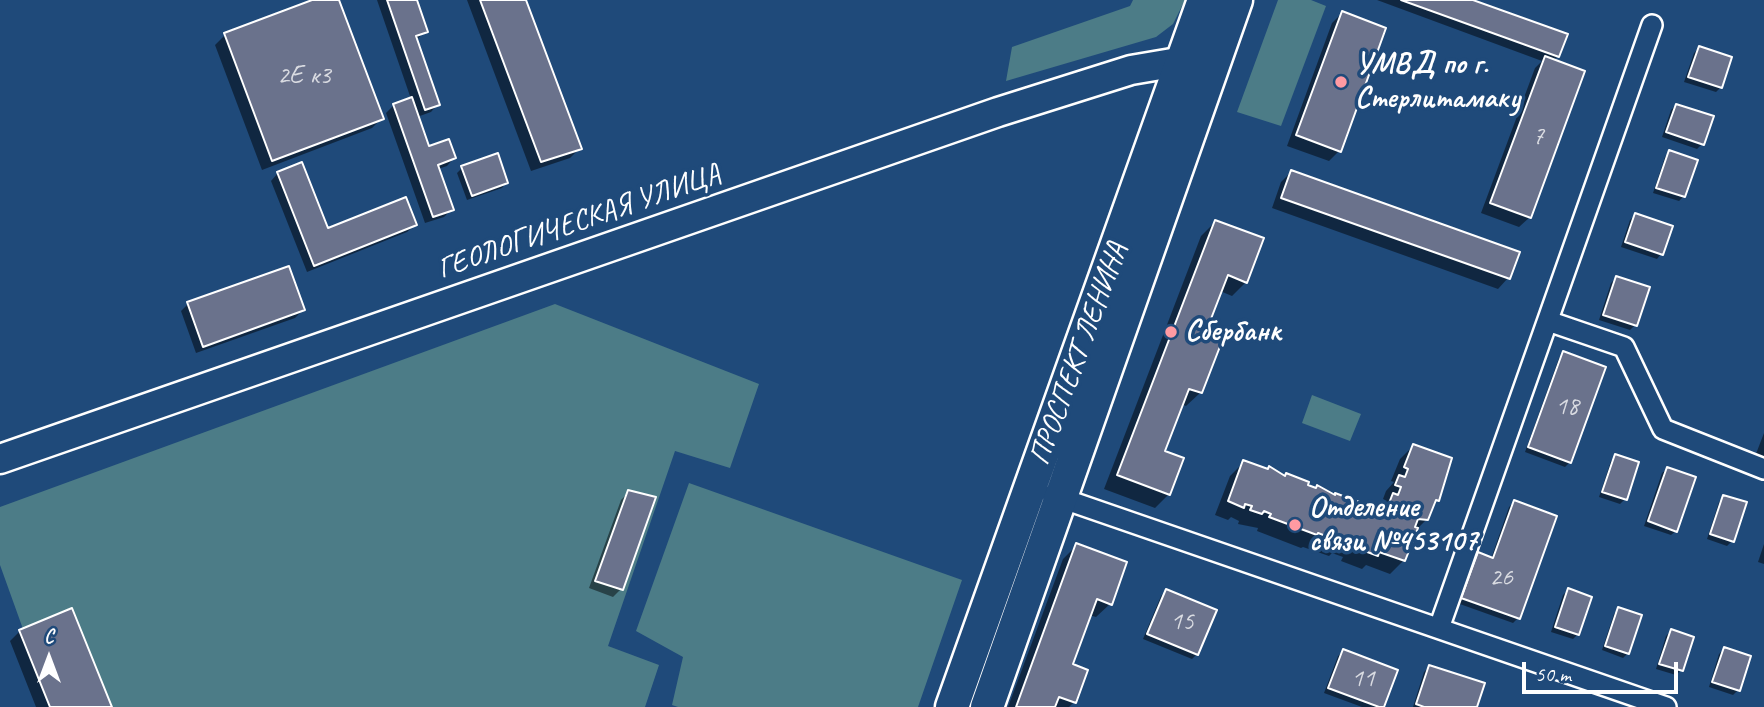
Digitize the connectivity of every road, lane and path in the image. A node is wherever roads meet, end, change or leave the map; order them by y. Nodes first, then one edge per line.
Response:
1 (1204, 0) edge
2 (1236, 0) edge
3 (1653, 25) dead end
4 (1184, 61) junction
5 (1548, 321) junction
6 (0, 459) edge
7 (1764, 469) edge
8 (1031, 488) junction
9 (1062, 499) junction
10 (1439, 628) junction
11 (952, 707) edge
12 (987, 707) edge
13 (1665, 707) edge

1 - 4 main road, ПРОСПЕКТ ЛЕНИНА
2 - 9 main road, ПРОСПЕКТ ЛЕНИНА
3 - 5 street
4 - 6 main road, ГЕОЛОГИЧЕСКАЯ УЛИЦА
4 - 8 main road, ПРОСПЕКТ ЛЕНИНА
5 - 7 street
5 - 10 street
8 - 9 street
8 - 11 main road, ПРОСПЕКТ ЛЕНИНА
9 - 10 street
9 - 12 main road, ПРОСПЕКТ ЛЕНИНА
10 - 13 street

